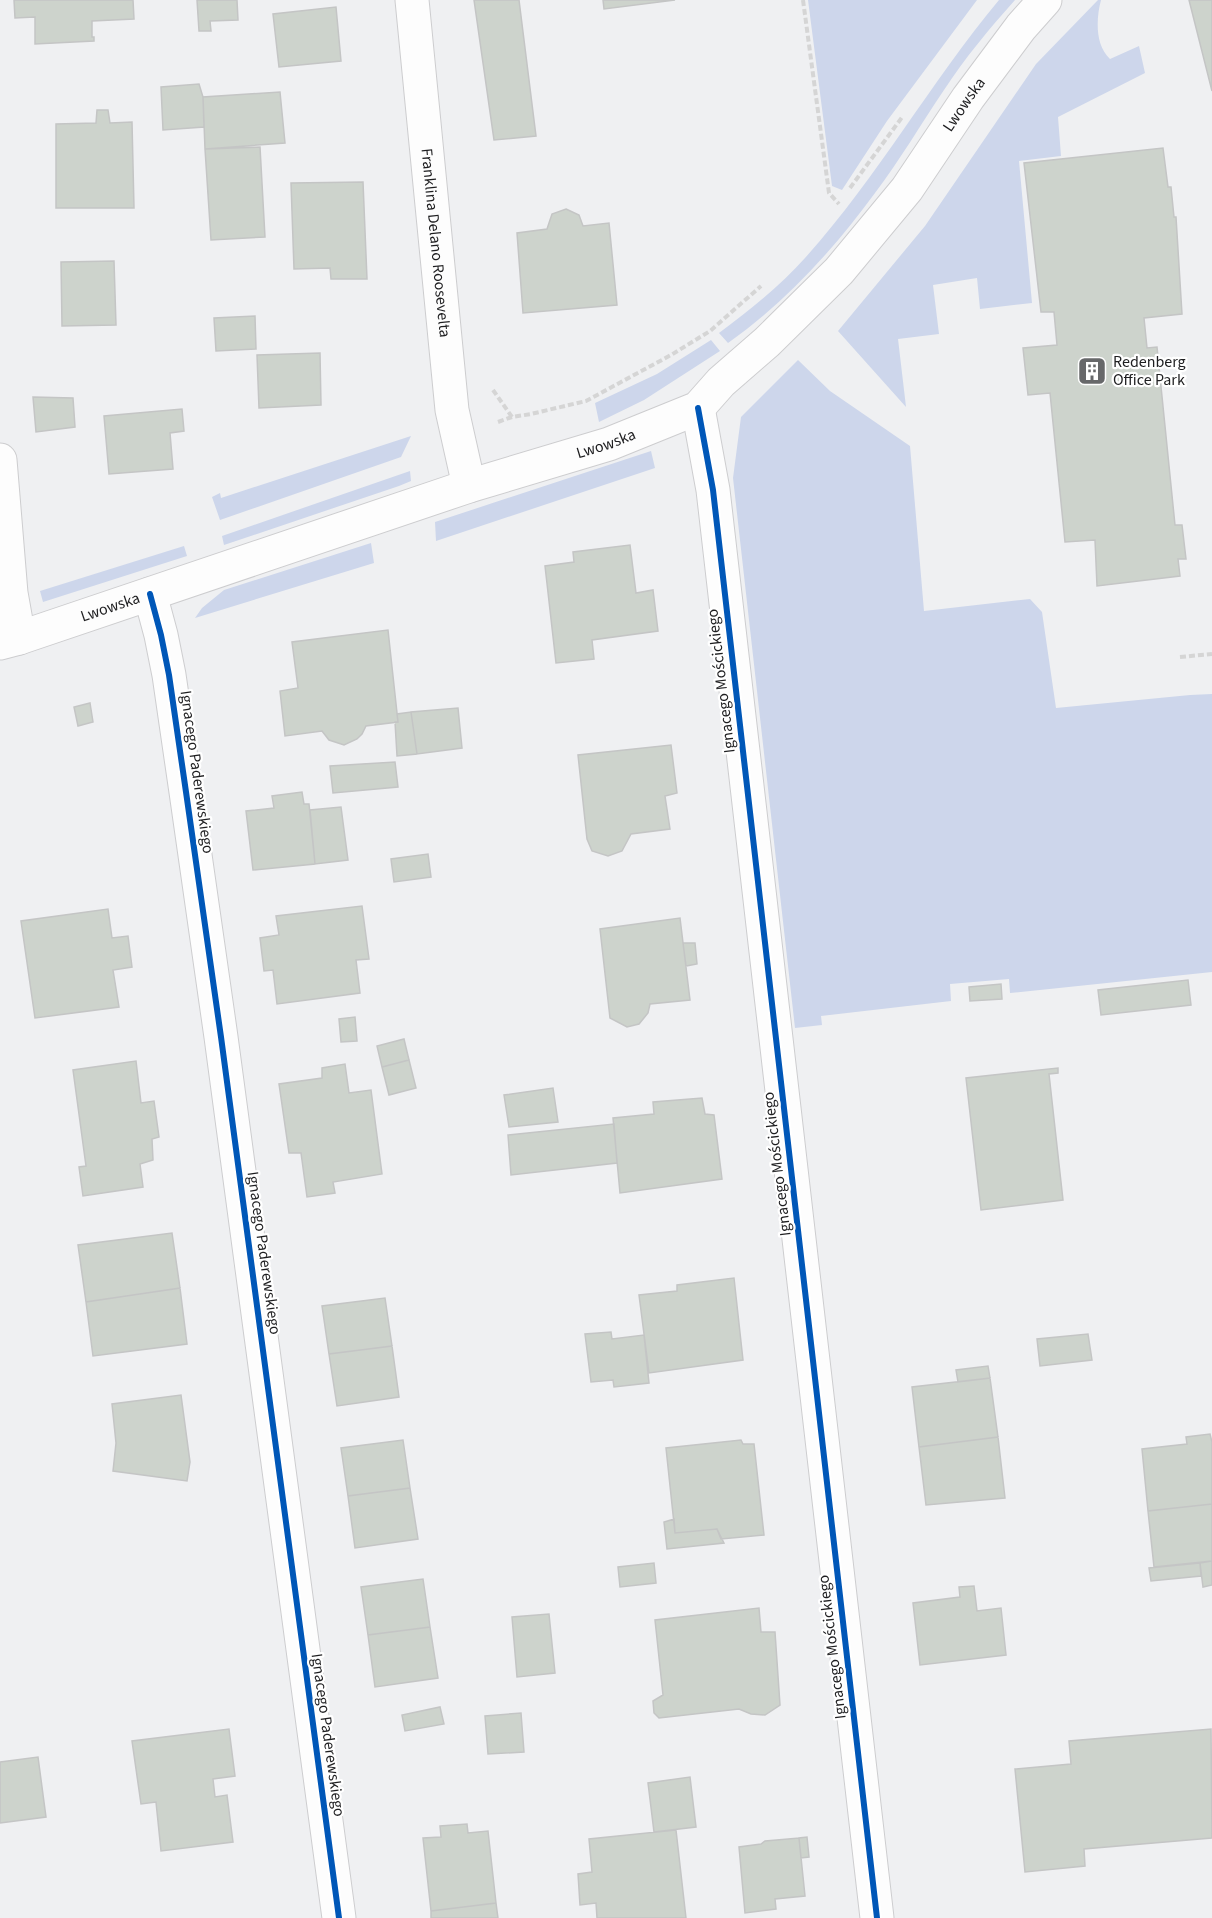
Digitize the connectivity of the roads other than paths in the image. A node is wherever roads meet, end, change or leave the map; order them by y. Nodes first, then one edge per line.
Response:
1 (412, 0) edge
2 (1045, 0) edge
3 (698, 408) junction
4 (0, 460) edge
5 (469, 486) junction
6 (150, 594) junction
7 (10, 640) edge
8 (339, 1918) edge
9 (877, 1918) edge

1 - 5 street, Franklina Delano Roosevelta
2 - 3 street, Lwowska
3 - 5 street, Lwowska
3 - 9 street, Ignacego Mościckiego
4 - 7 street
5 - 6 street, Lwowska
6 - 7 street, Lwowska
6 - 8 street, Ignacego Paderewskiego

